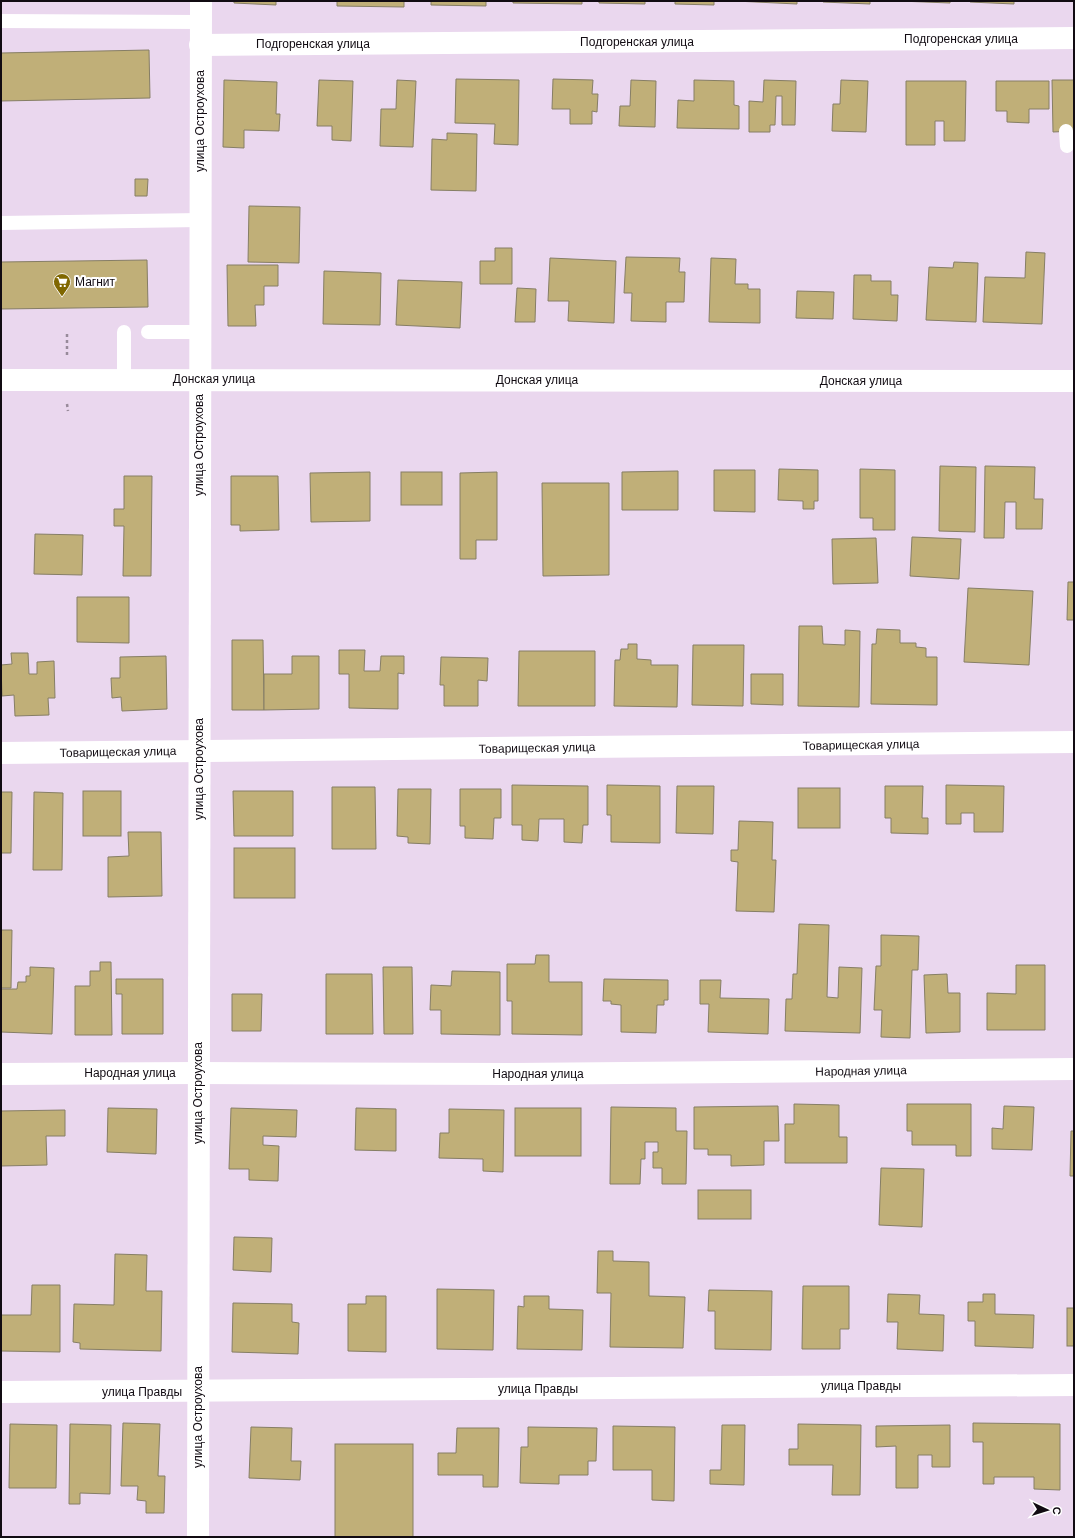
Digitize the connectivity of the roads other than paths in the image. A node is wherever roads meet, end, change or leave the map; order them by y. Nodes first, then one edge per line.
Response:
1 (200, 11) edge
2 (1, 21) edge
3 (1074, 38) edge
4 (200, 45) junction
5 (1066, 132) dead end
6 (1067, 146) edge
7 (200, 220) junction
8 (1, 223) edge
9 (124, 332) dead end
10 (148, 332) dead end
11 (199, 332) junction
12 (124, 379) junction
13 (199, 379) junction
14 (1, 380) edge
15 (1074, 381) edge
16 (1074, 742) edge
17 (199, 751) junction
18 (1, 754) edge
19 (1074, 1069) edge
20 (198, 1073) junction
21 (1, 1074) edge
22 (1074, 1385) edge
23 (198, 1391) junction
24 (1, 1392) edge
25 (198, 1537) edge

1 - 2 lane
1 - 4 street, улица Остроухова
3 - 4 street, Подгоренская улица
4 - 7 street, улица Остроухова
5 - 6 lane
7 - 8 lane
7 - 11 street, улица Остроухова
9 - 12 lane
10 - 11 lane
11 - 13 street, улица Остроухова
12 - 13 street, Донская улица
12 - 14 street, Донская улица
13 - 15 street, Донская улица
13 - 17 street, улица Остроухова
16 - 17 street, Товарищеская улица
17 - 18 street, Товарищеская улица
17 - 20 street, улица Остроухова
19 - 20 street, Народная улица
20 - 21 street, Народная улица
20 - 23 street, улица Остроухова
22 - 23 street, улица Правды
23 - 24 street, улица Правды
23 - 25 street, улица Остроухова

